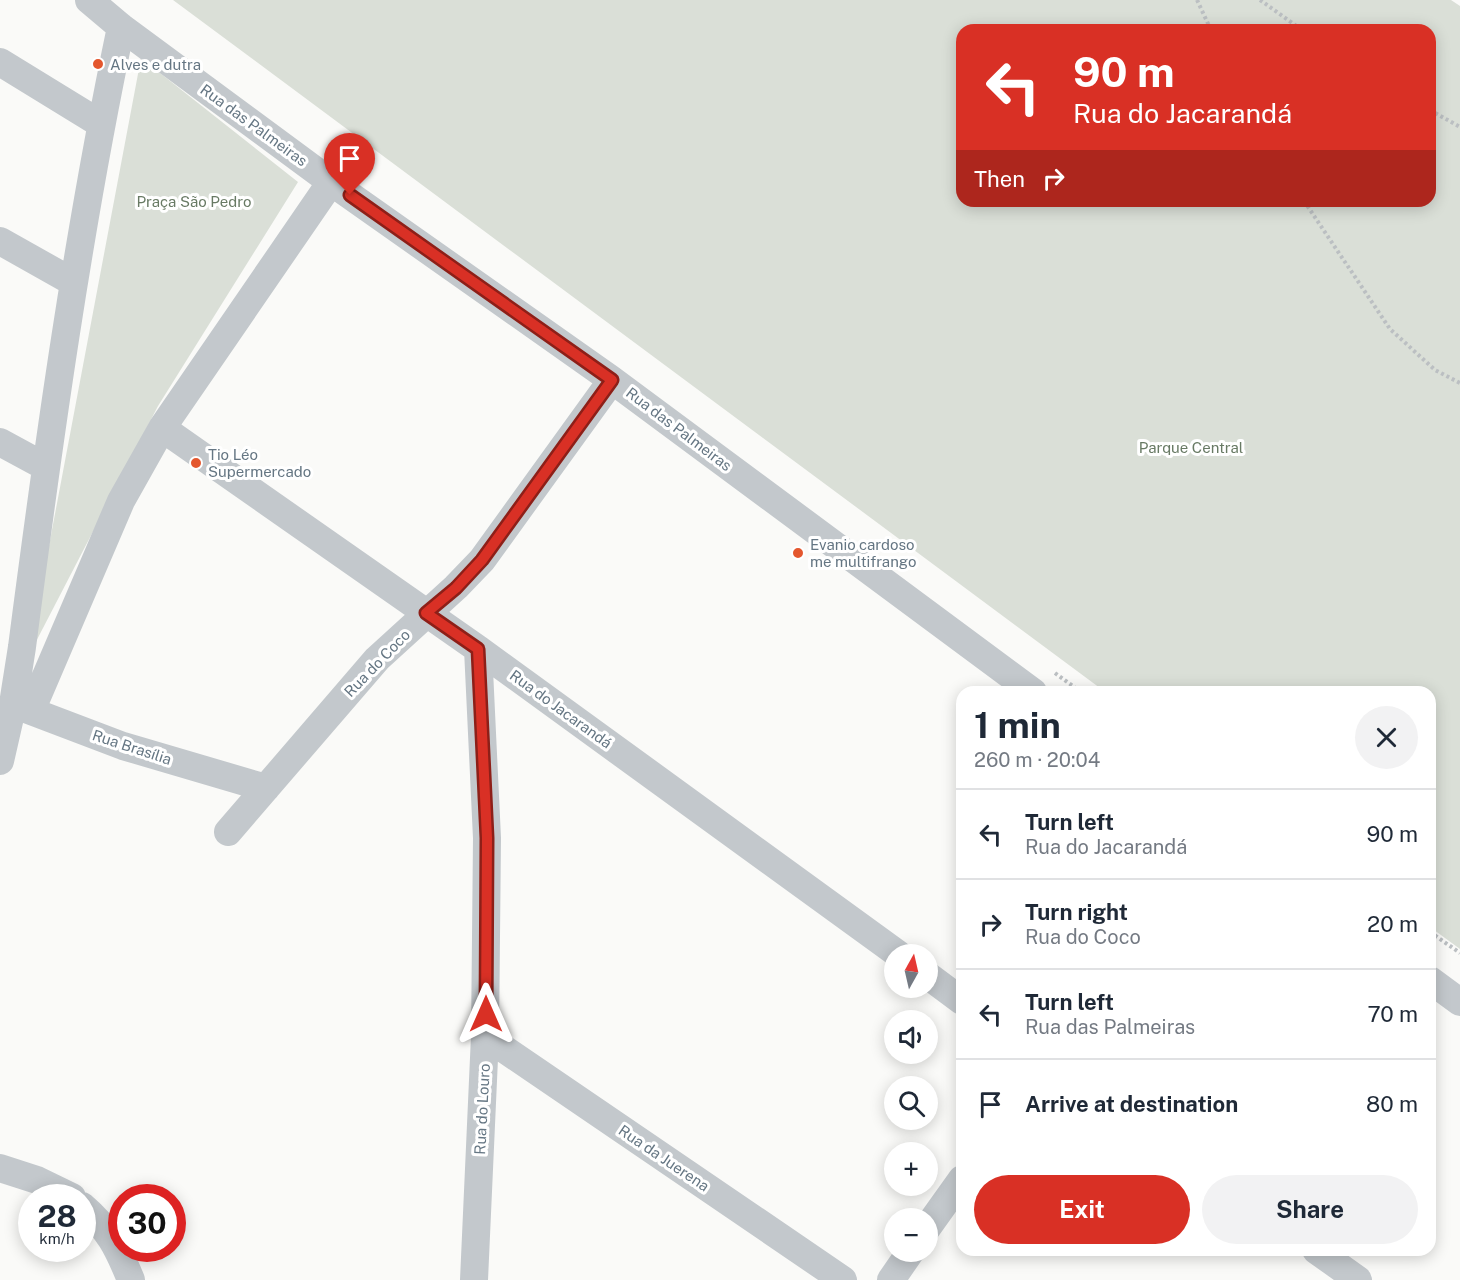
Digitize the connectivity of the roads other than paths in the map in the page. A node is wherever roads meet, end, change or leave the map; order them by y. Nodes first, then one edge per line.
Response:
1 (89, 0) edge
2 (121, 27) junction
3 (0, 62) edge
4 (100, 124) junction
5 (331, 182) junction
6 (0, 241) edge
7 (73, 282) junction
8 (612, 380) junction
9 (162, 428) junction
10 (0, 442) edge
11 (46, 467) junction
12 (426, 613) junction
13 (478, 649) junction
14 (1025, 686) edge
15 (14, 704) edge
16 (0, 761) edge
17 (267, 788) junction
18 (228, 832) dead end
19 (884, 944) edge
20 (938, 983) edge
21 (1436, 984) edge
22 (956, 997) edge
23 (1460, 1002) edge
24 (485, 1036) junction
25 (0, 1168) edge
26 (45, 1184) edge
27 (956, 1187) edge
28 (938, 1213) edge
29 (96, 1219) edge
30 (1322, 1256) edge
31 (903, 1262) edge
32 (1344, 1276) edge
33 (131, 1280) edge
34 (474, 1280) edge
35 (843, 1280) edge
36 (891, 1280) edge

1 - 2 street, Rua das Palmeiras
2 - 4 street
2 - 5 street, Rua das Palmeiras
3 - 4 street
4 - 7 street
5 - 8 street, Rua das Palmeiras
5 - 9 street
6 - 7 street
7 - 11 street
8 - 12 street, Rua do Coco
8 - 14 street, Rua das Palmeiras
9 - 12 street, Rua do Jacarandá
9 - 15 street
10 - 11 street
11 - 15 street
12 - 13 street, Rua do Jacarandá
12 - 17 street, Rua do Coco
13 - 19 street, Rua do Jacarandá
13 - 24 street, Rua do Louro
15 - 16 street
15 - 17 street, Rua Brasília
17 - 18 street, Rua do Coco
20 - 22 street
21 - 23 street
24 - 34 street, Rua do Louro
24 - 35 street, Rua da Juerena
25 - 26 street
27 - 28 street
29 - 33 street
30 - 32 street
31 - 36 street

